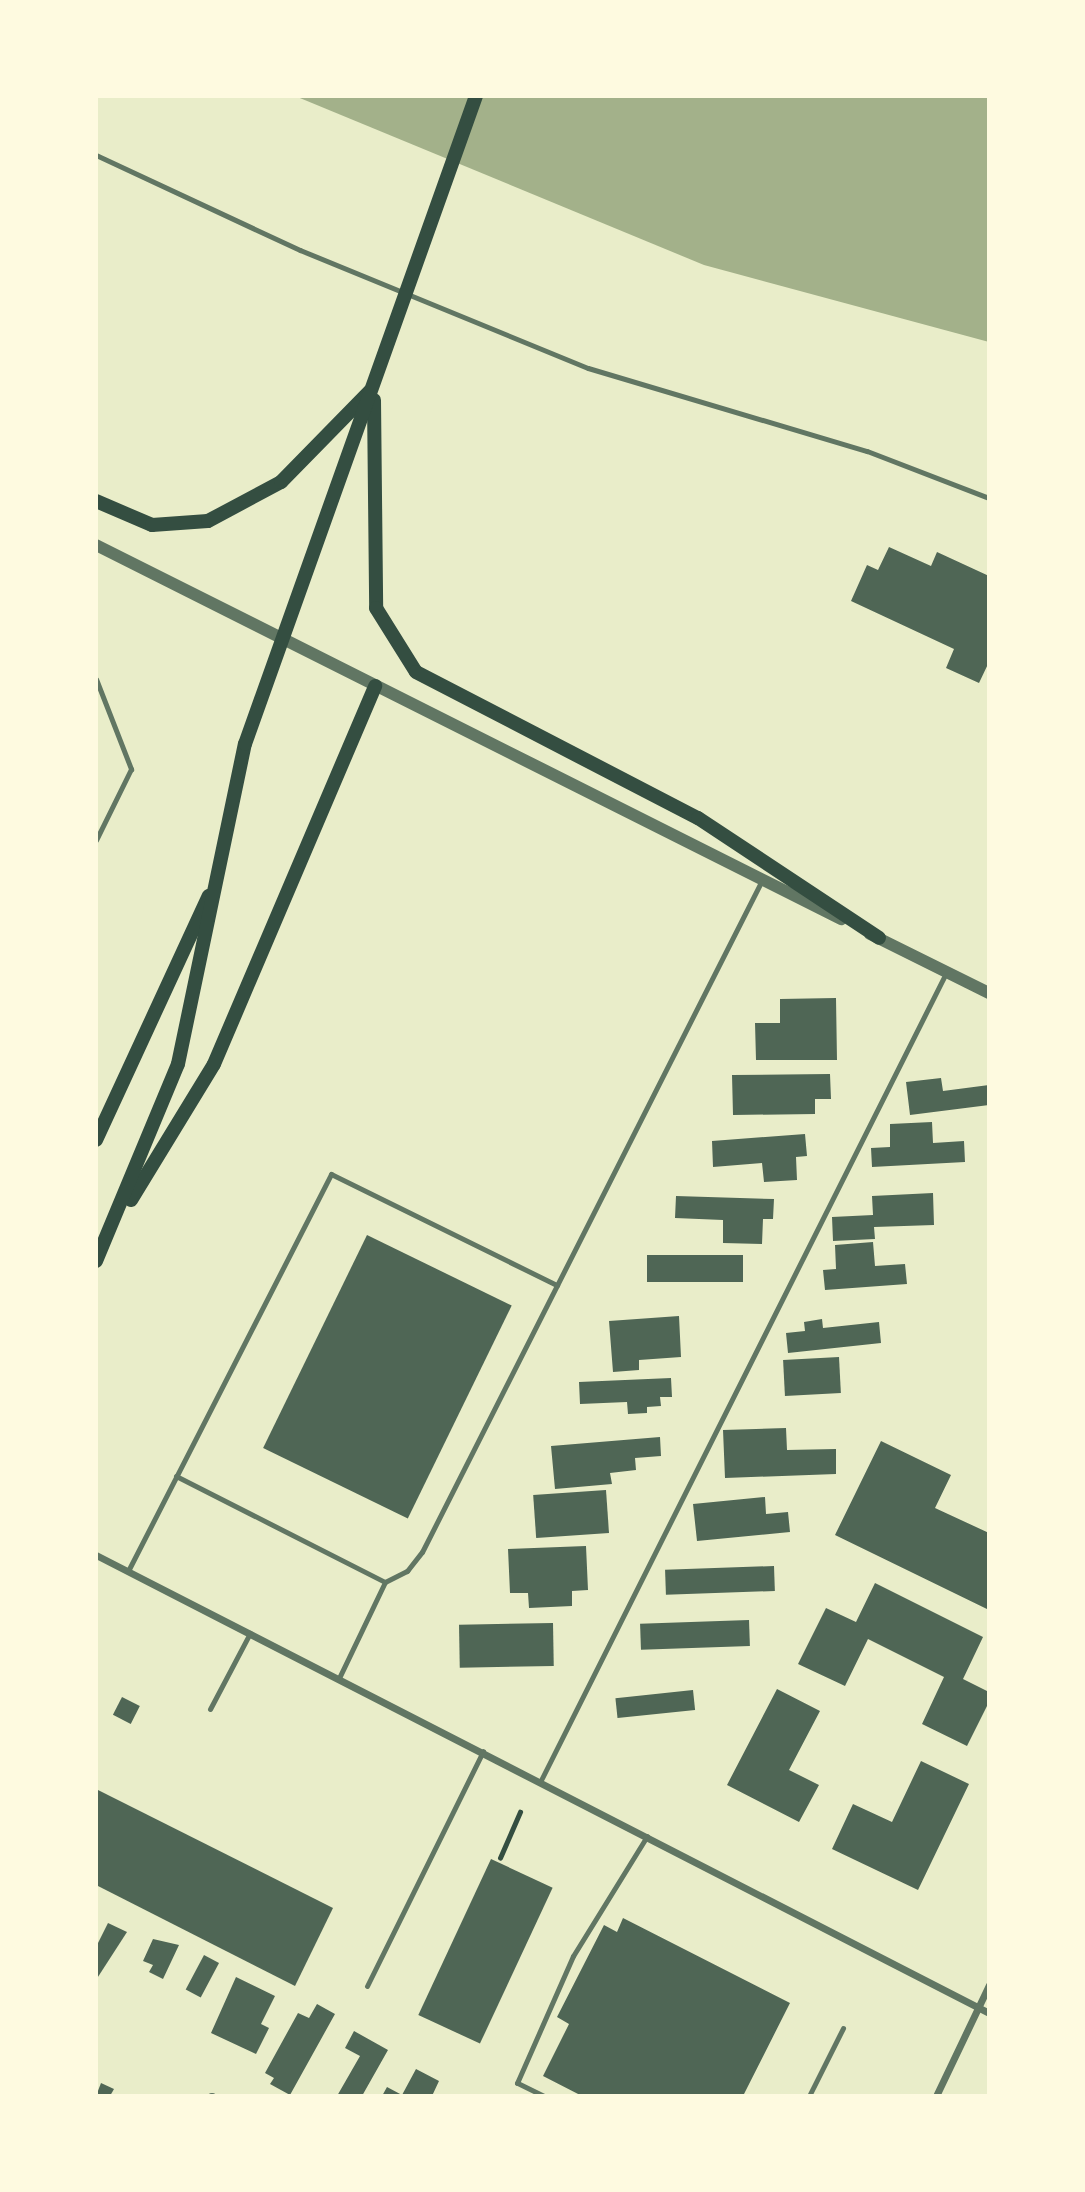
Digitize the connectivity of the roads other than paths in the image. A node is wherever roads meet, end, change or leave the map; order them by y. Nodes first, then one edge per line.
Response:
1 (477, 96) edge
2 (96, 155) edge
3 (374, 388) junction
4 (989, 498) edge
5 (96, 500) edge
6 (96, 545) edge
7 (96, 679) edge
8 (375, 686) junction
9 (96, 839) edge
10 (220, 873) junction
11 (762, 880) junction
12 (879, 938) junction
13 (946, 972) junction
14 (989, 993) edge
15 (96, 1140) edge
16 (111, 1235) junction
17 (96, 1261) edge
18 (557, 1285) junction
19 (176, 1476) junction
20 (96, 1555) edge
21 (128, 1571) junction
22 (385, 1582) junction
23 (250, 1633) junction
24 (339, 1678) junction
25 (210, 1709) dead end
26 (483, 1751) junction
27 (541, 1780) junction
28 (647, 1836) junction
29 (989, 1985) edge
30 (367, 1986) dead end
31 (978, 2008) junction
32 (989, 2013) edge
33 (843, 2028) dead end
34 (544, 2096) edge
35 (809, 2096) edge
36 (936, 2096) edge

1 - 3 main road
2 - 4 lane
3 - 5 main road
3 - 10 main road
3 - 12 main road
6 - 8 street
7 - 9 lane
8 - 11 street
8 - 16 main road
10 - 15 main road
10 - 16 main road
11 - 12 street
11 - 18 lane
12 - 13 street
13 - 14 street
13 - 27 lane
16 - 17 main road
18 - 19 lane
18 - 22 lane
19 - 21 lane
19 - 22 lane
20 - 21 street
21 - 23 street
22 - 24 lane
23 - 24 street
23 - 25 lane
24 - 26 street
26 - 27 street
26 - 30 lane
27 - 28 street
28 - 31 street
28 - 34 lane
29 - 31 street
31 - 32 street
31 - 36 street
33 - 35 lane

